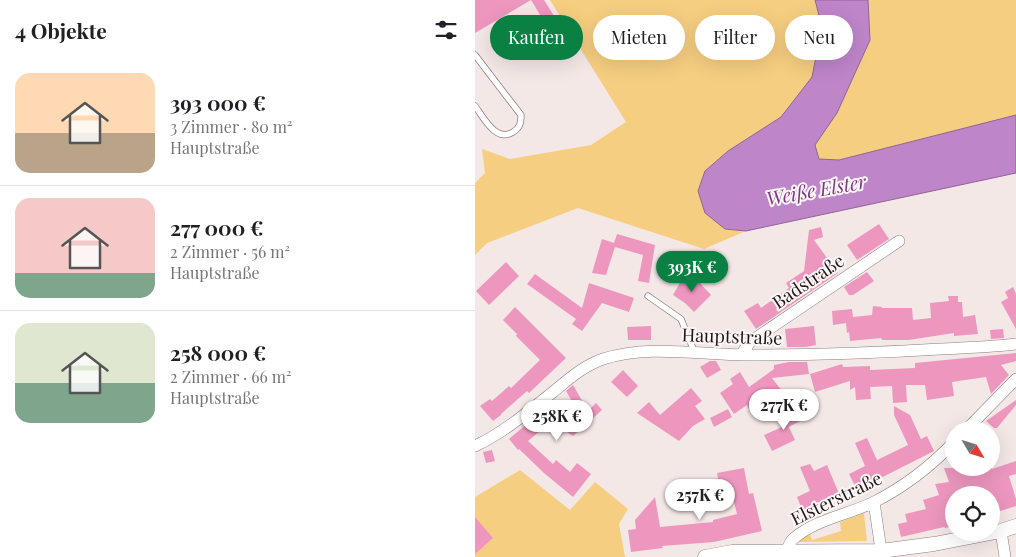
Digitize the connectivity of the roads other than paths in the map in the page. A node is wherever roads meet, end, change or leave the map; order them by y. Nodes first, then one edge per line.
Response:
1 (475, 55) edge
2 (475, 106) edge
3 (899, 241) dead end
4 (648, 296) dead end
5 (1016, 344) edge
6 (694, 351) junction
7 (741, 355) junction
8 (1016, 379) edge
9 (975, 421) edge
10 (475, 446) edge
11 (945, 452) edge
12 (874, 502) junction
13 (1016, 526) edge
14 (1001, 531) junction
15 (786, 552) junction
16 (882, 554) edge
17 (733, 555) edge
18 (705, 557) edge
19 (1005, 557) edge

1 - 2 lane
3 - 7 street, Badstraße
4 - 6 lane
5 - 7 street, Hauptstraße
6 - 7 street, Hauptstraße
6 - 10 street, Hauptstraße
8 - 9 street
11 - 12 street, Elsterstraße
12 - 15 street, Elsterstraße
12 - 16 street
13 - 14 street
14 - 16 street
14 - 19 street
15 - 16 street
15 - 17 street
17 - 18 street

